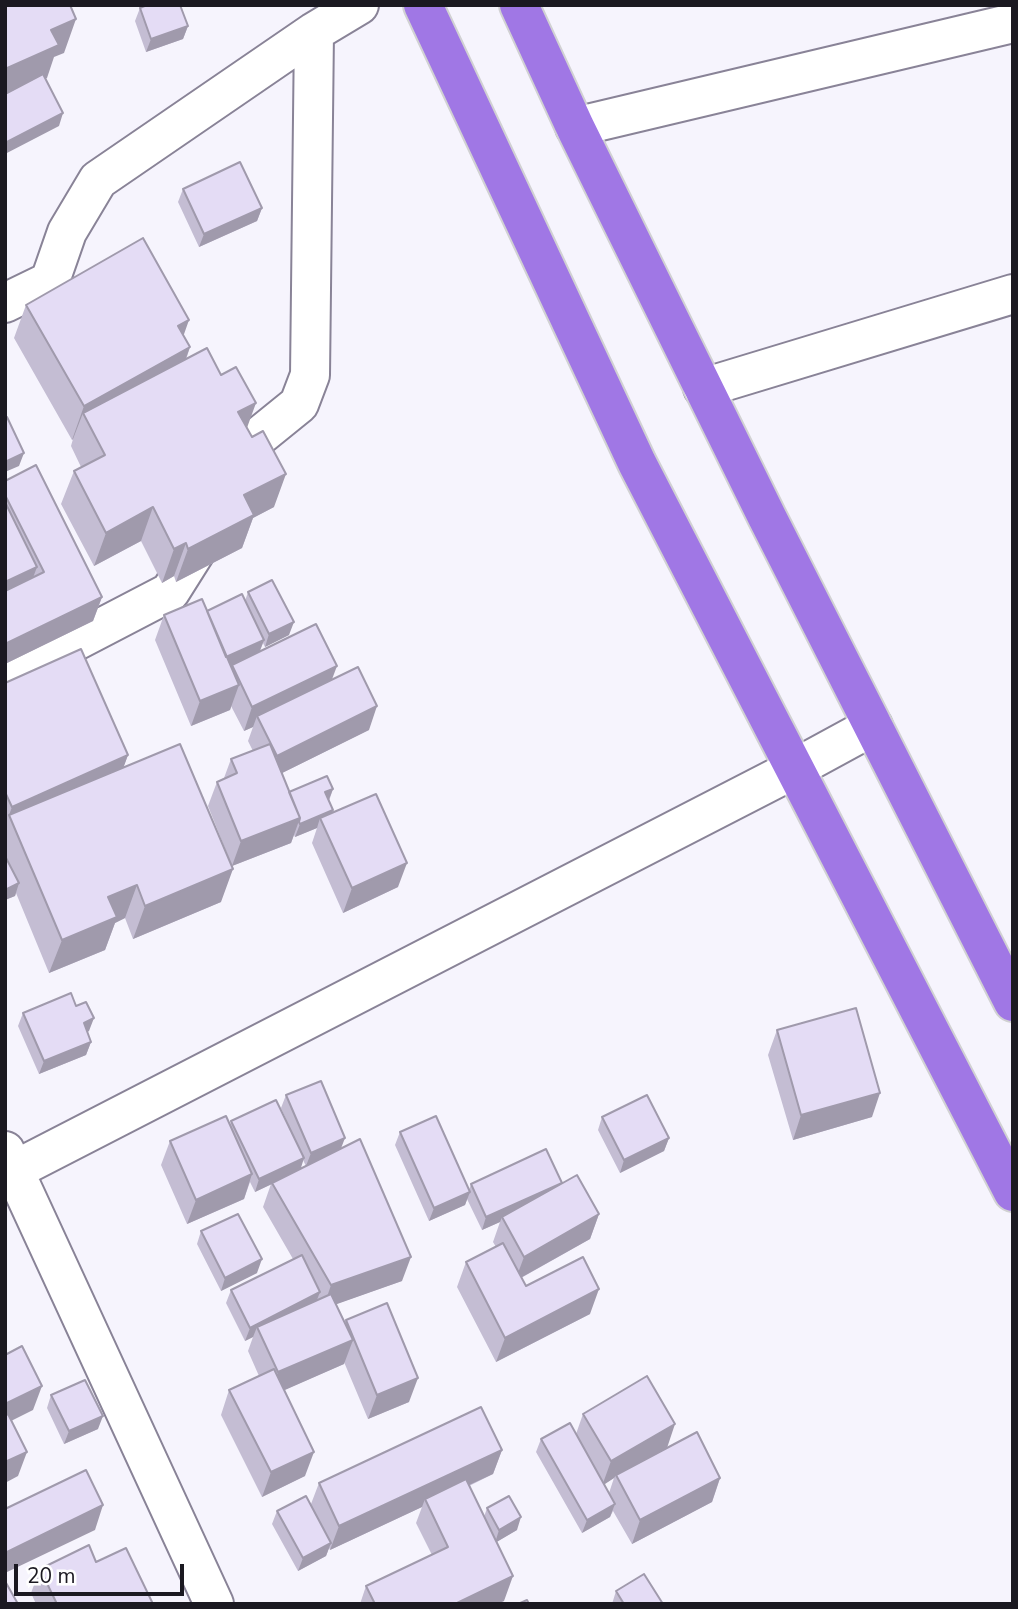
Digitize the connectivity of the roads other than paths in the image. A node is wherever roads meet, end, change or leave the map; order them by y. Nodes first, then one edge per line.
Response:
1 (359, 5) edge
2 (423, 5) edge
3 (519, 5) edge
4 (1013, 23) edge
5 (314, 32) junction
6 (576, 127) junction
7 (1013, 294) edge
8 (5, 303) edge
9 (703, 388) junction
10 (5, 678) edge
11 (873, 726) junction
12 (794, 769) junction
13 (1013, 1002) edge
14 (8, 1165) edge
15 (1013, 1192) edge
16 (214, 1604) edge

1 - 5 street
2 - 12 highway
3 - 6 highway
4 - 6 street
5 - 8 street
5 - 10 street
6 - 9 highway
7 - 9 street
9 - 11 highway
11 - 12 street
11 - 13 highway
12 - 14 street
12 - 15 highway
14 - 16 street

